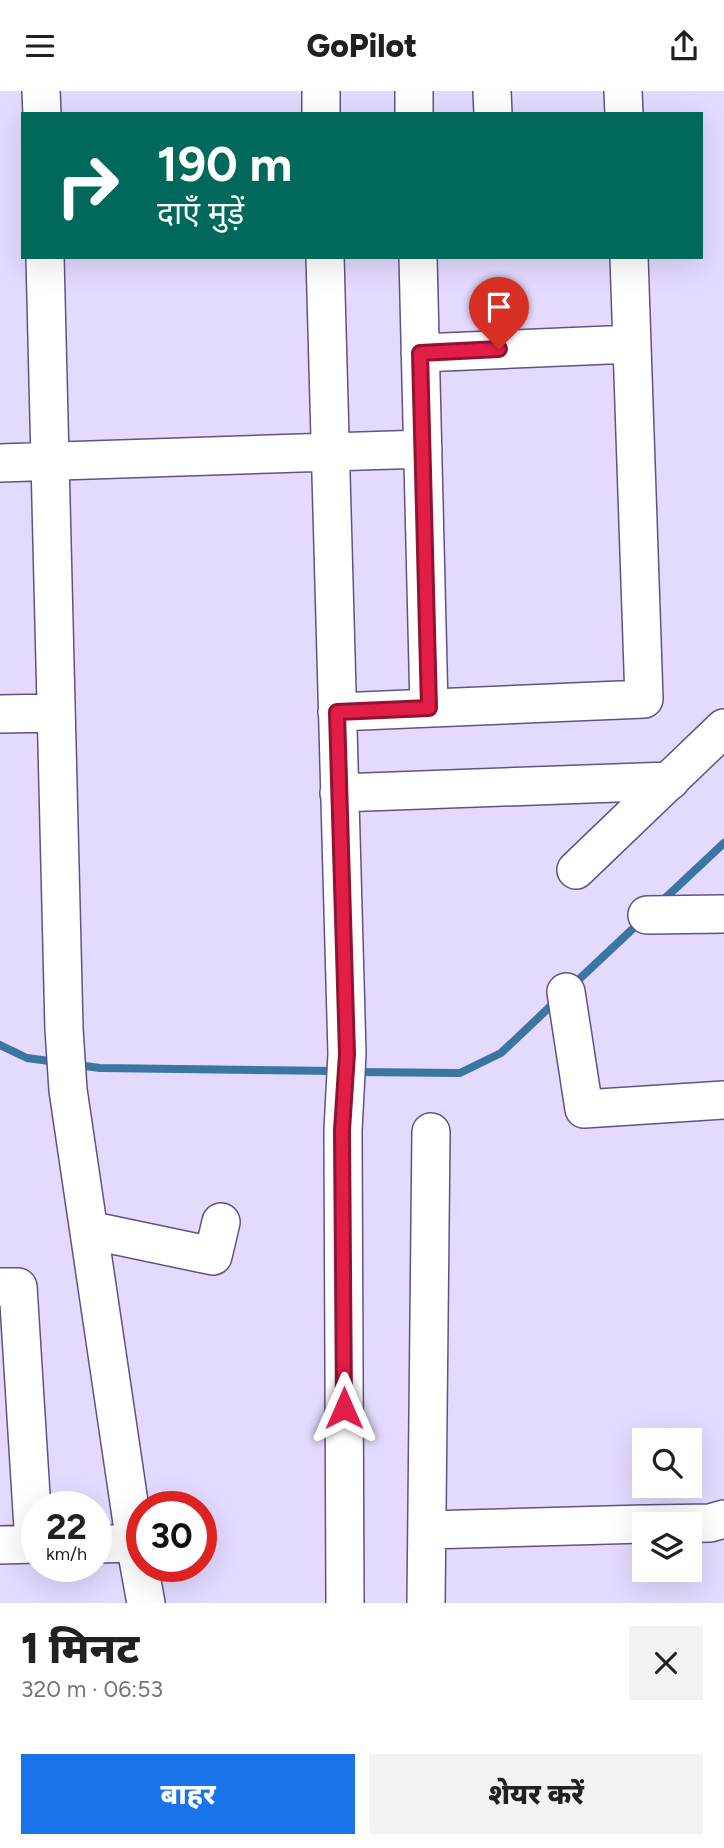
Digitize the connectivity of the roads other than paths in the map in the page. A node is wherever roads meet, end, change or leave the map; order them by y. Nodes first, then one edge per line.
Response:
1 (41, 91) edge
2 (321, 91) edge
3 (414, 91) edge
4 (492, 91) edge
5 (623, 91) edge
6 (42, 112) edge
7 (321, 112) edge
8 (414, 112) edge
9 (493, 112) edge
10 (624, 112) edge
11 (45, 259) edge
12 (325, 259) edge
13 (418, 259) edge
14 (629, 259) edge
15 (632, 344) junction
16 (420, 353) junction
17 (423, 449) junction
18 (330, 452) junction
19 (50, 461) junction
20 (0, 463) edge
21 (429, 708) junction
22 (337, 712) junction
23 (0, 713) edge
24 (56, 713) junction
25 (724, 728) edge
26 (670, 781) junction
27 (340, 793) junction
28 (576, 870) dead end
29 (724, 914) edge
30 (647, 915) dead end
31 (566, 992) dead end
32 (724, 1100) edge
33 (431, 1132) dead end
34 (221, 1222) dead end
35 (89, 1230) junction
36 (0, 1287) edge
37 (12, 1399) edge
38 (127, 1491) edge
39 (21, 1518) edge
40 (724, 1519) edge
41 (702, 1523) edge
42 (632, 1524) edge
43 (427, 1530) junction
44 (142, 1582) edge
45 (146, 1603) edge
46 (345, 1603) edge
47 (426, 1603) edge

1 - 6 street
2 - 7 street
3 - 8 street
4 - 9 street
5 - 10 street
11 - 19 street
12 - 18 street
13 - 16 street
14 - 15 street
15 - 16 street
15 - 21 street
16 - 17 street
17 - 18 street
17 - 21 street
18 - 19 street
18 - 22 street
19 - 20 street
19 - 24 street
21 - 22 street
22 - 27 street
23 - 24 street
24 - 35 street
25 - 26 street
26 - 27 street
26 - 28 street
27 - 46 street
29 - 30 street
31 - 32 street
33 - 43 street
34 - 35 street
35 - 38 street
36 - 37 street
37 - 39 street
40 - 41 street
42 - 43 street
43 - 47 street
44 - 45 street

